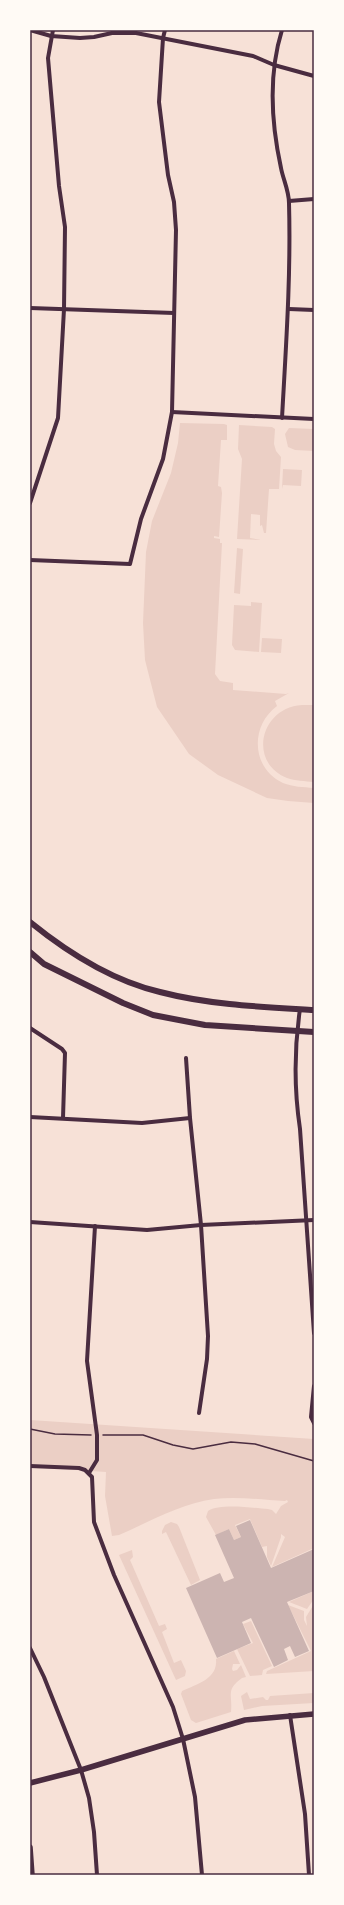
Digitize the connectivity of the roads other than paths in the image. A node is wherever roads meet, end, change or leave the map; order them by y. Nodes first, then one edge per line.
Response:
1 (30, 30) edge
2 (52, 30) edge
3 (165, 30) edge
4 (282, 30) edge
5 (51, 36) junction
6 (163, 38) junction
7 (274, 65) junction
8 (314, 76) edge
9 (314, 199) edge
10 (289, 201) junction
11 (30, 308) edge
12 (64, 309) junction
13 (289, 309) junction
14 (314, 310) edge
15 (174, 313) junction
16 (172, 412) junction
17 (282, 418) junction
18 (314, 419) edge
19 (30, 504) edge
20 (30, 560) edge
21 (30, 922) edge
22 (30, 952) edge
23 (300, 1009) junction
24 (314, 1010) edge
25 (30, 1028) edge
26 (297, 1031) junction
27 (314, 1032) edge
28 (186, 1058) dead end
29 (30, 1117) edge
30 (63, 1118) junction
31 (190, 1118) junction
32 (306, 1220) junction
33 (314, 1220) edge
34 (30, 1222) edge
35 (202, 1224) junction
36 (95, 1226) junction
37 (314, 1333) edge
38 (314, 1386) edge
39 (199, 1413) dead end
40 (314, 1424) edge
41 (30, 1466) edge
42 (89, 1473) junction
43 (30, 1648) edge
44 (314, 1714) edge
45 (290, 1716) junction
46 (183, 1739) junction
47 (81, 1770) junction
48 (30, 1783) edge
49 (30, 1847) edge
50 (32, 1875) edge
51 (97, 1875) edge
52 (202, 1875) edge
53 (309, 1875) edge

1 - 5 street
2 - 5 street
3 - 6 street
4 - 7 street
5 - 6 street
5 - 12 street
6 - 7 street
6 - 15 street
7 - 8 street
7 - 10 street
9 - 10 street
10 - 13 street
11 - 12 street
12 - 15 street
12 - 19 street
13 - 14 street
13 - 17 street
15 - 16 street
16 - 17 street
16 - 20 street
17 - 18 street
21 - 23 main road
22 - 26 main road
23 - 24 main road
23 - 26 street
25 - 30 street
26 - 27 main road
26 - 32 street
28 - 31 street
29 - 30 street
30 - 31 street
31 - 35 street
32 - 33 street
32 - 35 street
32 - 37 street
34 - 36 street
35 - 36 street
35 - 39 street
36 - 42 street
38 - 40 street
41 - 42 street
42 - 46 street
43 - 47 street
44 - 45 street
45 - 46 street
45 - 53 street
46 - 47 street
46 - 52 street
47 - 48 street
47 - 51 street
49 - 50 street

